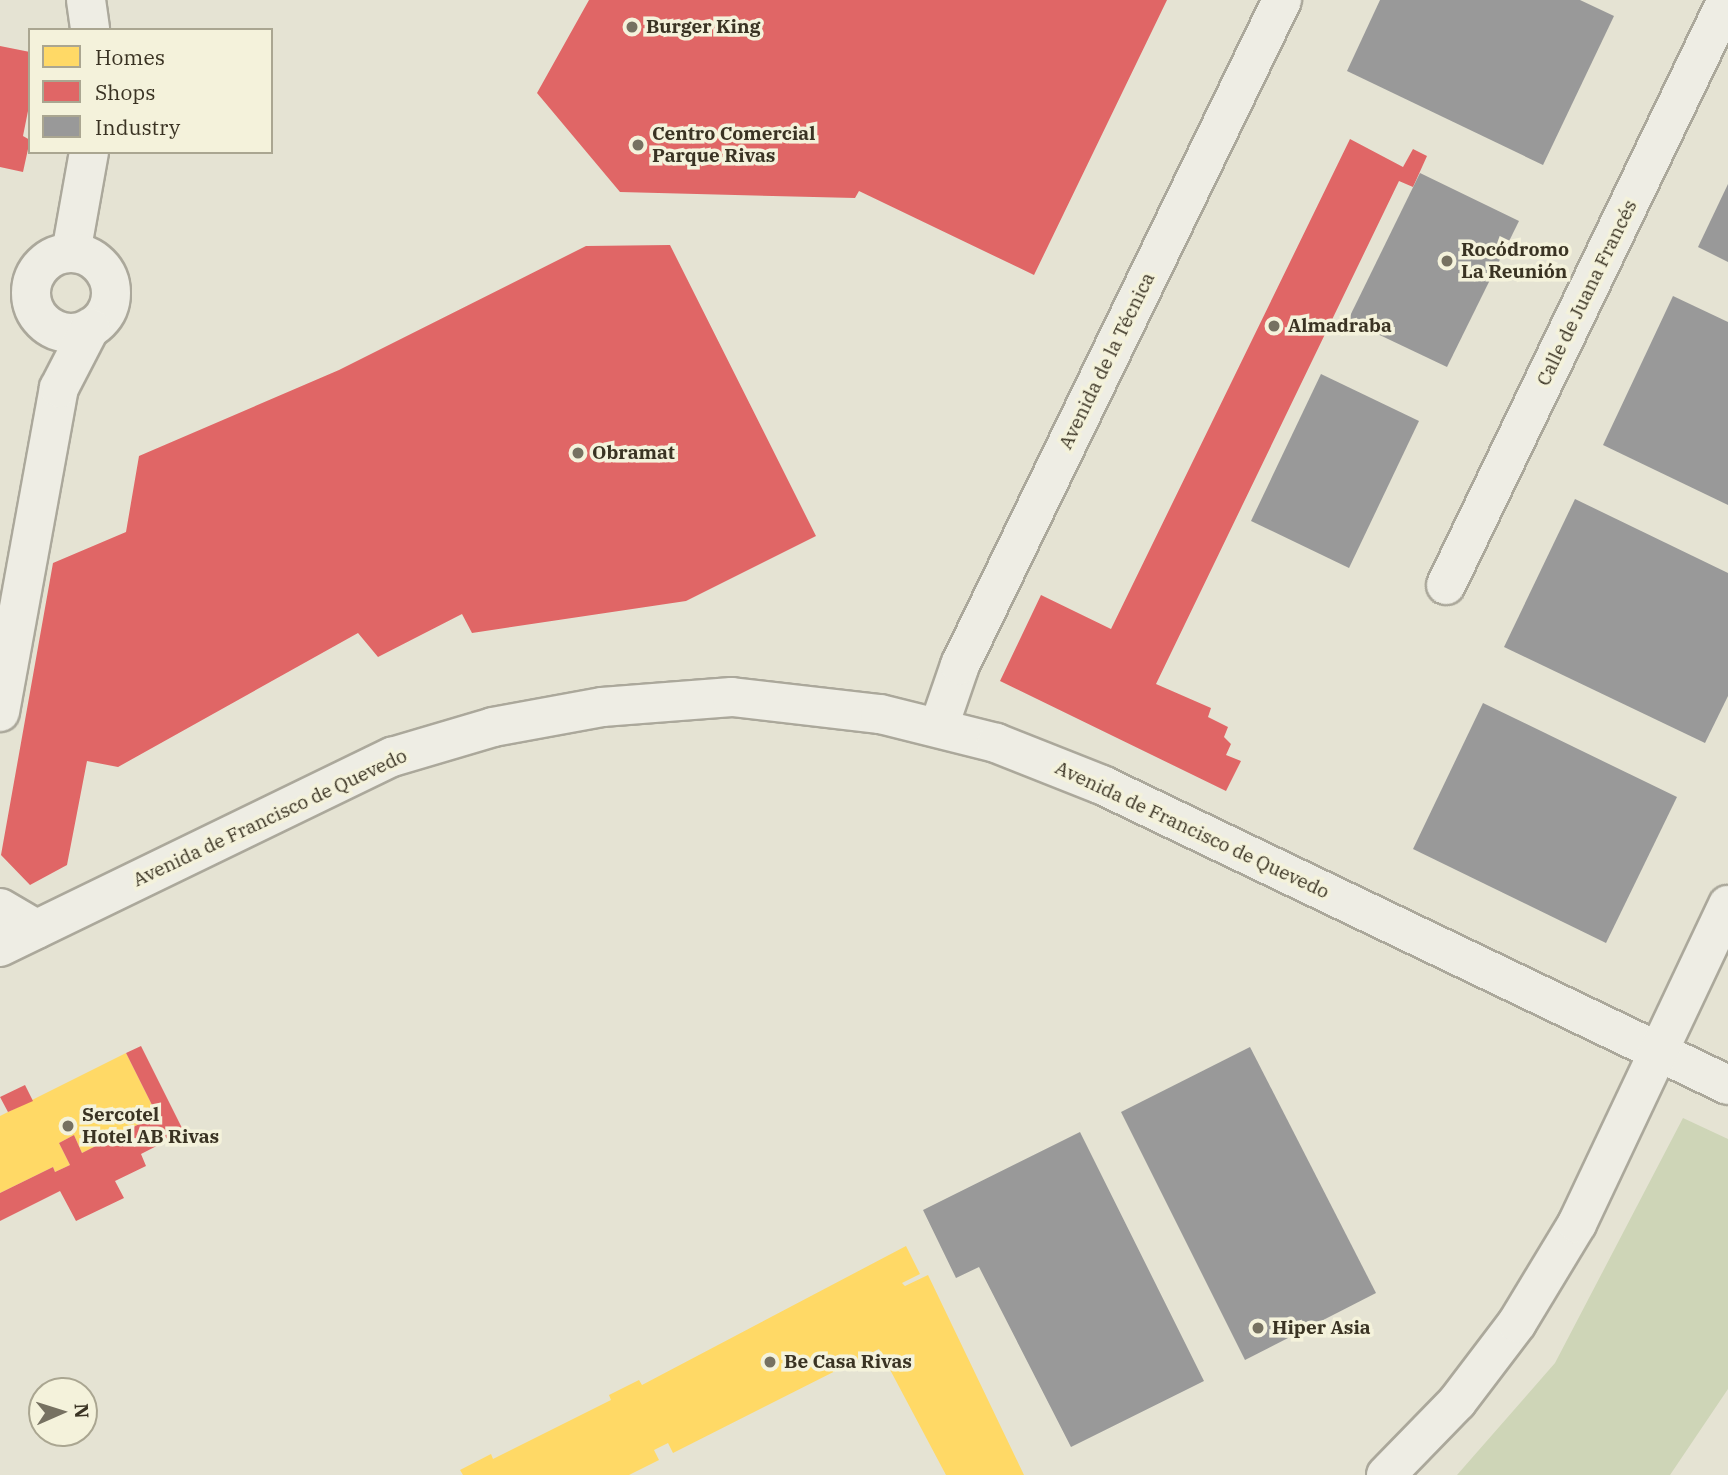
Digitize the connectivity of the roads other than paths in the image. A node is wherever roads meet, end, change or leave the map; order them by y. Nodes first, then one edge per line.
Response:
1 (86, 0) edge
2 (1282, 0) edge
3 (1727, 0) edge
4 (90, 28) edge
5 (89, 154) edge
6 (71, 253) junction
7 (47, 324) junction
8 (90, 328) junction
9 (59, 388) junction
10 (1446, 585) dead end
11 (0, 712) edge
12 (939, 726) junction
13 (1728, 905) edge
14 (0, 908) edge
15 (36, 929) junction
16 (0, 947) edge
17 (1658, 1052) junction
18 (1728, 1085) edge
19 (1386, 1475) edge

1 - 4 street
2 - 12 street, Avenida de la Técnica
3 - 10 street, Calle de Juana Francés
5 - 6 street
6 - 7 street
6 - 8 street
7 - 8 street
7 - 9 street
8 - 9 street
9 - 11 street
12 - 15 street, Avenida de Francisco de Quevedo
12 - 17 street, Avenida de Francisco de Quevedo
13 - 17 street
14 - 15 street
15 - 16 street, Avenida de Francisco de Quevedo
17 - 18 street, Avenida de Francisco de Quevedo
17 - 19 street

